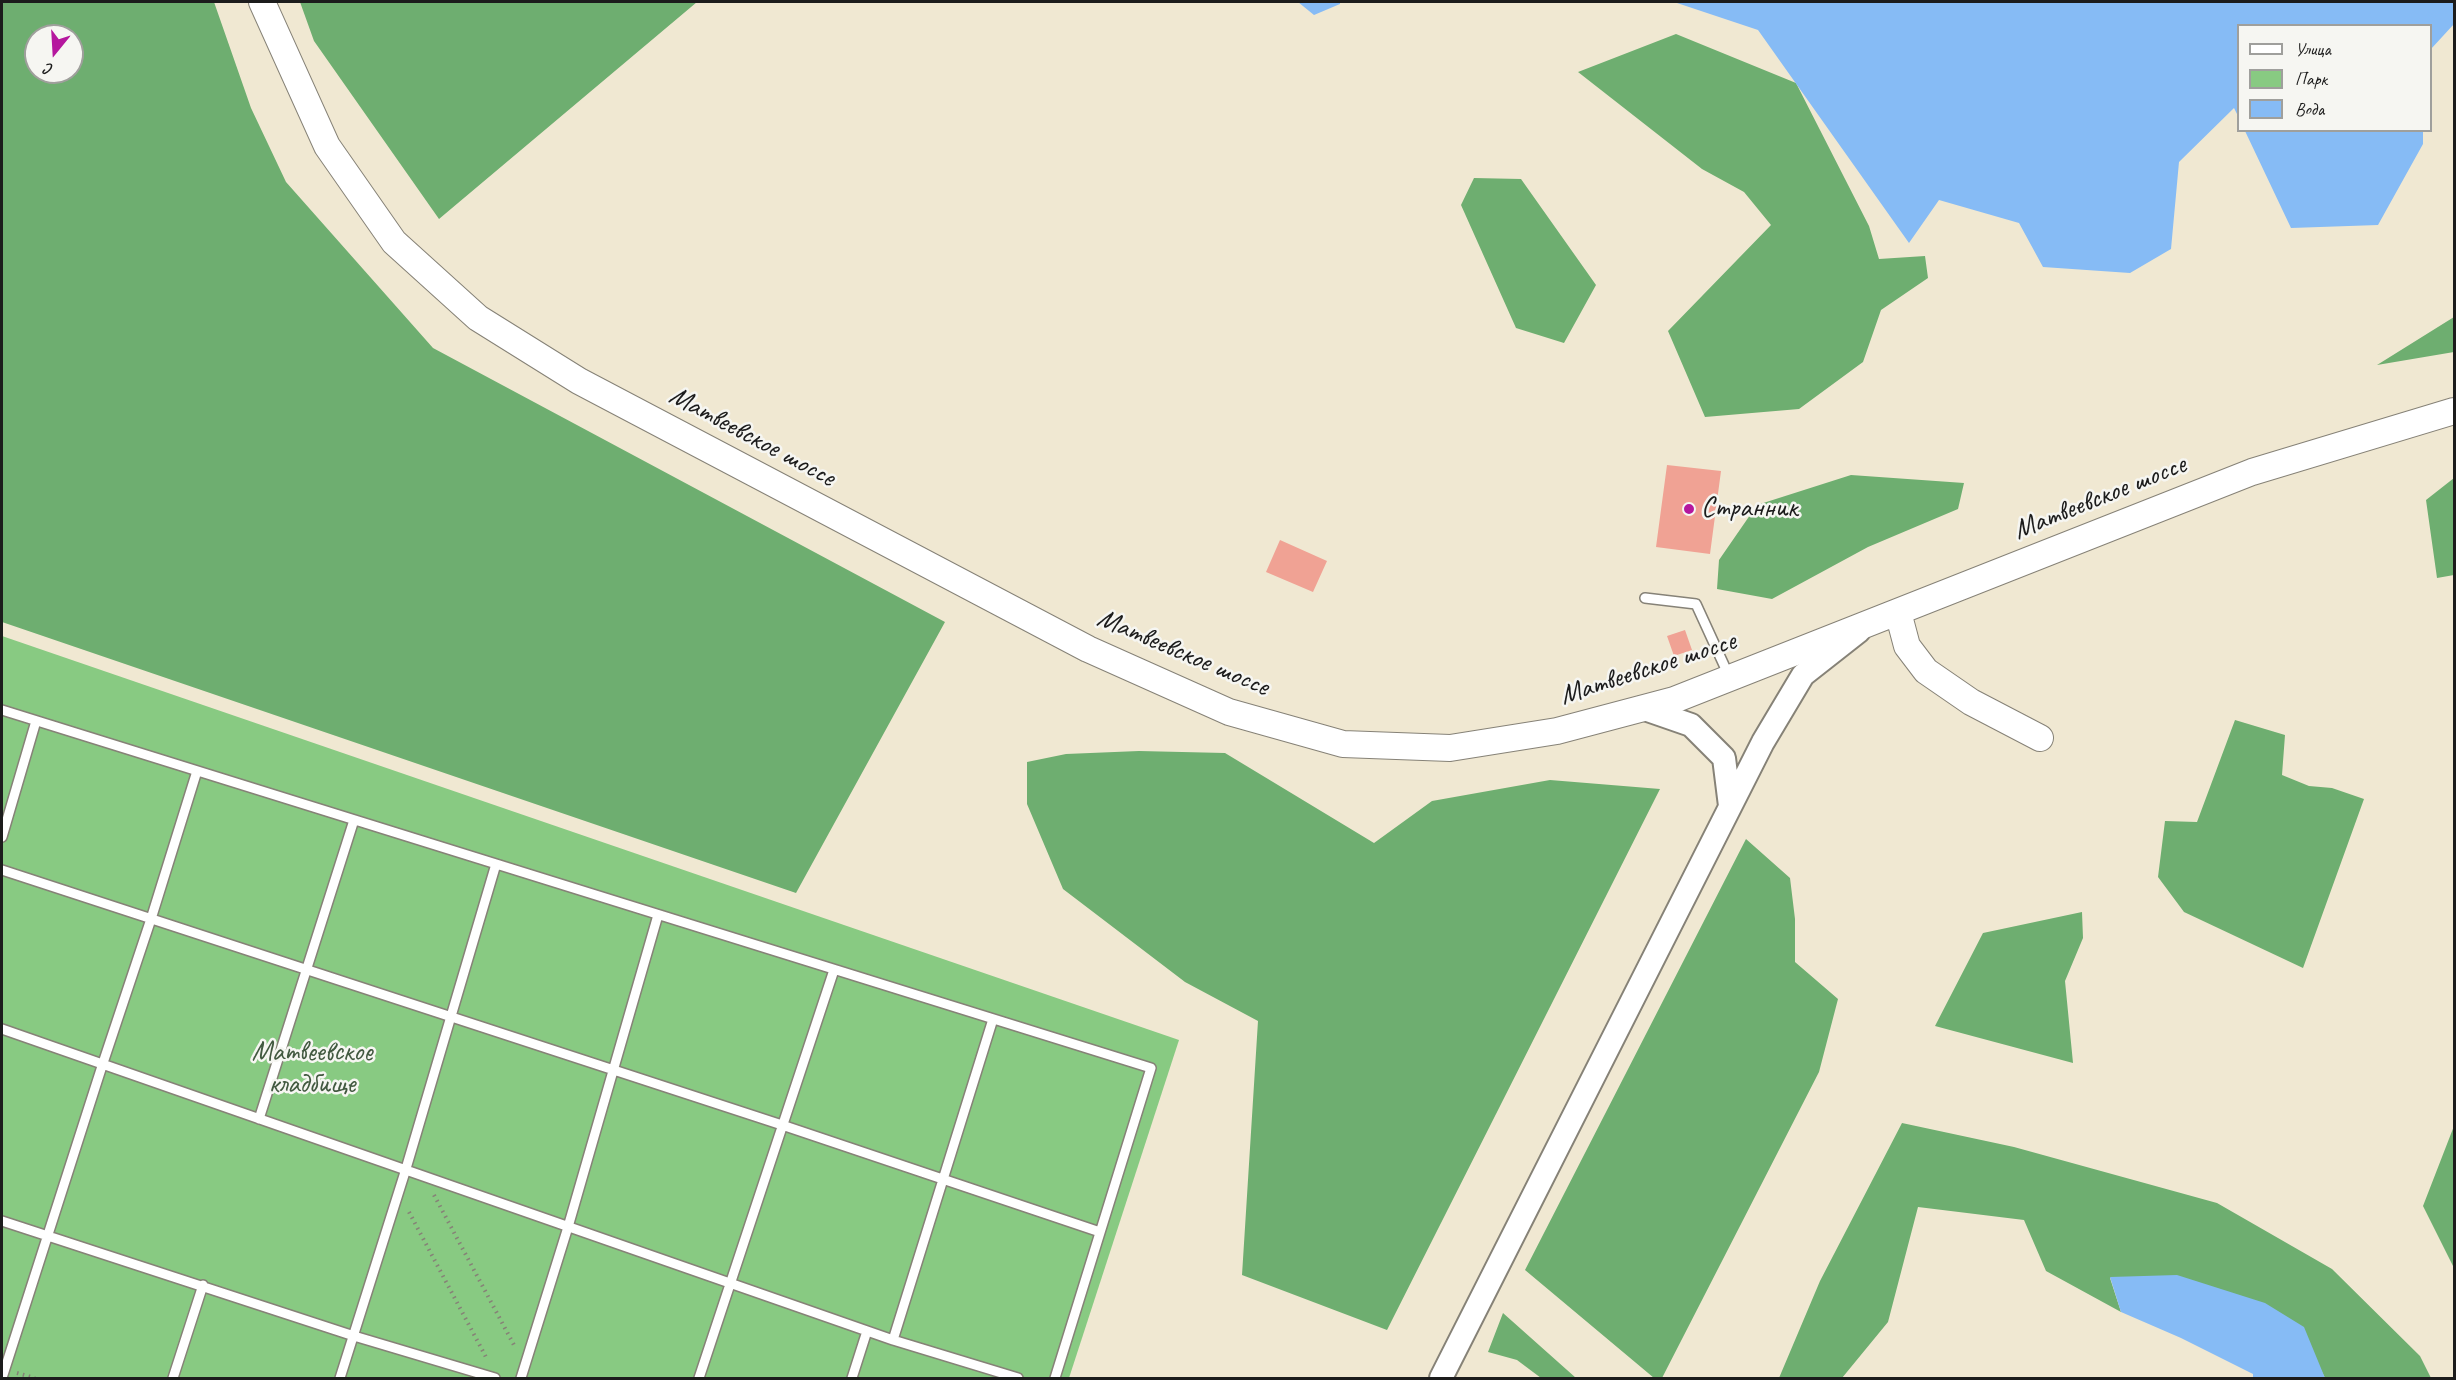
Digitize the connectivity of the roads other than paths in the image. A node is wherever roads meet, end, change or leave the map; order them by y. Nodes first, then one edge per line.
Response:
1 (262, 2) edge
2 (2454, 411) edge
3 (1645, 598) dead end
4 (1899, 612) junction
5 (1868, 624) junction
6 (1730, 678) junction
7 (1642, 708) junction
8 (2, 710) edge
9 (36, 721) junction
10 (2040, 738) dead end
11 (197, 771) junction
12 (1730, 806) junction
13 (354, 820) junction
14 (2, 837) edge
15 (496, 864) junction
16 (2, 870) edge
17 (658, 915) junction
18 (151, 919) junction
19 (834, 970) junction
20 (306, 971) junction
21 (451, 1018) junction
22 (993, 1019) junction
23 (2, 1029) edge
24 (103, 1063) junction
25 (613, 1071) junction
26 (260, 1119) junction
27 (783, 1125) junction
28 (405, 1172) junction
29 (943, 1180) junction
30 (2, 1221) edge
31 (568, 1227) junction
32 (1100, 1232) junction
33 (47, 1236) junction
34 (730, 1283) junction
35 (203, 1285) junction
36 (867, 1331) junction
37 (354, 1336) junction
38 (893, 1340) junction
39 (2, 1378) edge
40 (173, 1378) edge
41 (340, 1378) edge
42 (495, 1378) edge
43 (521, 1378) edge
44 (699, 1378) edge
45 (852, 1378) edge
46 (1018, 1378) edge
47 (1055, 1378) edge
48 (1441, 1378) edge

1 - 7 main road, Матвеевское шоссе
2 - 4 main road, Матвеевское шоссе
3 - 6 lane
4 - 5 main road, Матвеевское шоссе
4 - 10 main road
5 - 6 main road, Матвеевское шоссе
5 - 12 street
6 - 7 main road, Матвеевское шоссе
7 - 12 street
8 - 9 lane
9 - 11 lane
9 - 14 lane
11 - 13 lane
11 - 18 lane
12 - 48 street
13 - 15 lane
13 - 20 lane
15 - 17 lane
15 - 21 lane
16 - 18 lane
17 - 19 lane
17 - 25 lane
18 - 20 lane
18 - 24 lane
19 - 22 lane
19 - 27 lane
20 - 21 lane
20 - 26 lane
21 - 25 lane
21 - 28 lane
22 - 29 lane
22 - 32 lane
23 - 24 lane
24 - 26 lane
24 - 33 lane
25 - 27 lane
25 - 31 lane
26 - 28 lane
27 - 29 lane
27 - 34 lane
28 - 31 lane
28 - 37 lane
29 - 32 lane
29 - 38 lane
30 - 33 lane
31 - 34 lane
31 - 43 lane
32 - 47 lane
33 - 35 lane
33 - 39 lane
34 - 36 lane
34 - 44 lane
35 - 37 lane
35 - 40 lane
36 - 38 lane
36 - 45 lane
37 - 41 lane
37 - 42 lane
38 - 46 lane

